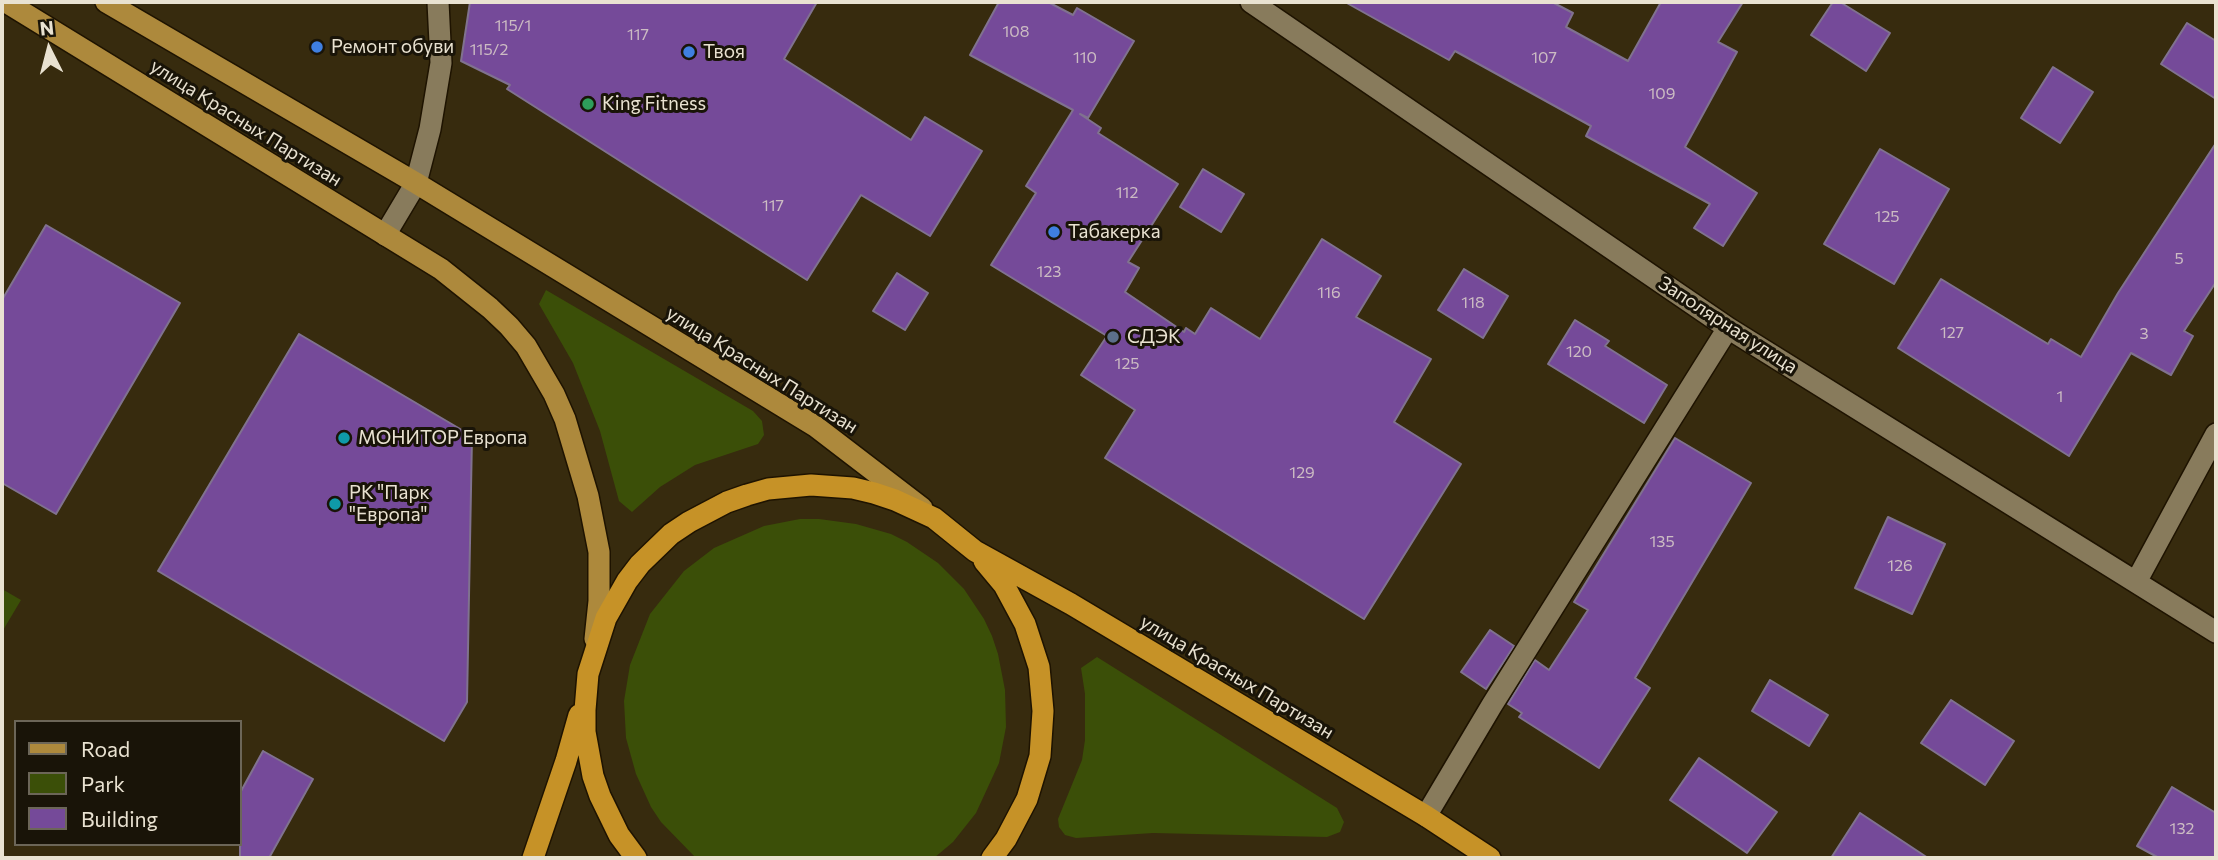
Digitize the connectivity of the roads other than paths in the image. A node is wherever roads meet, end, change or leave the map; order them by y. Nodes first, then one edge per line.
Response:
1 (6, 2) edge
2 (106, 2) edge
3 (438, 2) edge
4 (1251, 2) edge
5 (416, 183) junction
6 (385, 236) junction
7 (1728, 328) junction
8 (2216, 434) edge
9 (951, 530) junction
10 (975, 551) junction
11 (2136, 582) junction
12 (2216, 632) edge
13 (591, 659) junction
14 (586, 689) junction
15 (1426, 816) junction
16 (533, 858) edge
17 (636, 858) edge
18 (992, 858) edge
19 (1490, 858) edge

1 - 6 main road, улица Красных Партизан
2 - 5 main road, улица Красных Партизан
3 - 5 street
4 - 7 street, Заполярная улица
5 - 6 street
5 - 9 main road, улица Красных Партизан
6 - 13 main road, улица Красных Партизан
7 - 11 street, Заполярная улица
7 - 15 street
8 - 11 street
9 - 10 highway, улица Красных Партизан
9 - 13 highway
10 - 15 highway, улица Красных Партизан
10 - 18 highway
11 - 12 street, Заполярная улица
13 - 14 highway, улица Красных Партизан
14 - 16 highway
14 - 17 highway, улица Красных Партизан
15 - 19 highway, улица Красных Партизан

